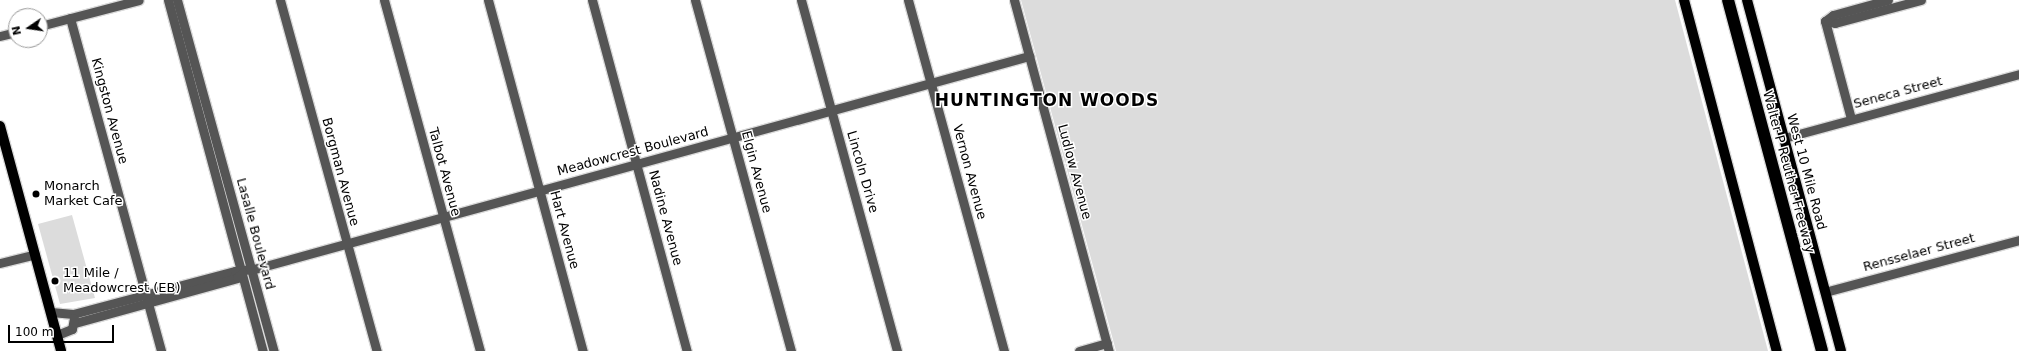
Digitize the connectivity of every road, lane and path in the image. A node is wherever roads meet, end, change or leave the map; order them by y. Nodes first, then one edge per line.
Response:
1 (139, 0) edge
2 (168, 0) edge
3 (177, 0) edge
4 (280, 0) edge
5 (384, 0) edge
6 (488, 0) edge
7 (592, 0) edge
8 (696, 0) edge
9 (801, 0) edge
10 (908, 0) edge
11 (1014, 0) edge
12 (1684, 0) edge
13 (1728, 0) edge
14 (1747, 0) edge
15 (1888, 0) edge
16 (1921, 0) edge
17 (70, 18) junction
18 (1825, 21) junction
19 (48, 24) edge
20 (1029, 56) junction
21 (2019, 74) edge
22 (931, 83) junction
23 (832, 111) junction
24 (1851, 119) junction
25 (207, 125) junction
26 (0, 126) edge
27 (733, 138) junction
28 (1784, 138) junction
29 (637, 164) junction
30 (540, 191) junction
31 (443, 218) junction
32 (2019, 240) edge
33 (347, 244) junction
34 (35, 254) junction
35 (0, 263) edge
36 (247, 271) junction
37 (1825, 292) junction
38 (147, 299) junction
39 (51, 312) junction
40 (74, 318) junction
41 (57, 335) junction
42 (1108, 347) edge
43 (61, 351) edge
44 (161, 351) edge
45 (263, 351) edge
46 (274, 351) edge
47 (377, 351) edge
48 (480, 351) edge
49 (583, 351) edge
50 (687, 351) edge
51 (791, 351) edge
52 (897, 351) edge
53 (1004, 351) edge
54 (1079, 351) edge
55 (1777, 351) edge
56 (1822, 351) edge
57 (1841, 351) edge

1 - 17 street
2 - 25 street, Lasalle Boulevard
3 - 25 street, Lasalle Boulevard
4 - 33 street, Borgman Avenue
5 - 31 street, Talbot Avenue
6 - 30 street, Hart Avenue
7 - 29 street, Nadine Avenue
8 - 27 street, Elgin Avenue
9 - 23 street, Lincoln Drive
10 - 22 street, Vernon Avenue
11 - 20 street, Ludlow Avenue
12 - 55 main road
13 - 56 highway, Walter P Reuther Freeway
14 - 28 main road, West 10 Mile Road
15 - 18 street
16 - 18 street
17 - 19 street
17 - 38 street, Kingston Avenue
18 - 24 street
20 - 22 street, Meadowcrest Boulevard
20 - 42 street, Ludlow Avenue
21 - 24 street, Seneca Street
22 - 23 street, Meadowcrest Boulevard
22 - 53 street, Vernon Avenue
23 - 27 street, Meadowcrest Boulevard
23 - 52 street, Lincoln Drive
24 - 28 street, Seneca Street
25 - 36 street, Lasalle Boulevard
26 - 34 main road
27 - 29 street, Meadowcrest Boulevard
27 - 51 street, Elgin Avenue
28 - 37 main road, West 10 Mile Road
29 - 30 street, Meadowcrest Boulevard
29 - 50 street, Nadine Avenue
30 - 31 street, Meadowcrest Boulevard
30 - 49 street, Hart Avenue
31 - 33 street, Meadowcrest Boulevard
31 - 48 street, Talbot Avenue
32 - 37 street, Rensselaer Street
33 - 36 street, Meadowcrest Boulevard
33 - 47 street, Borgman Avenue
34 - 35 street
34 - 39 main road
36 - 38 street, Meadowcrest Boulevard
36 - 45 street, Lasalle Boulevard
36 - 46 street, Lasalle Boulevard
37 - 57 main road, West 10 Mile Road
38 - 40 street, Meadowcrest Boulevard
38 - 44 street, Kingston Avenue
39 - 40 street, Meadowcrest Boulevard
39 - 41 main road
40 - 41 street, Meadowcrest Boulevard
41 - 43 main road
42 - 54 street

